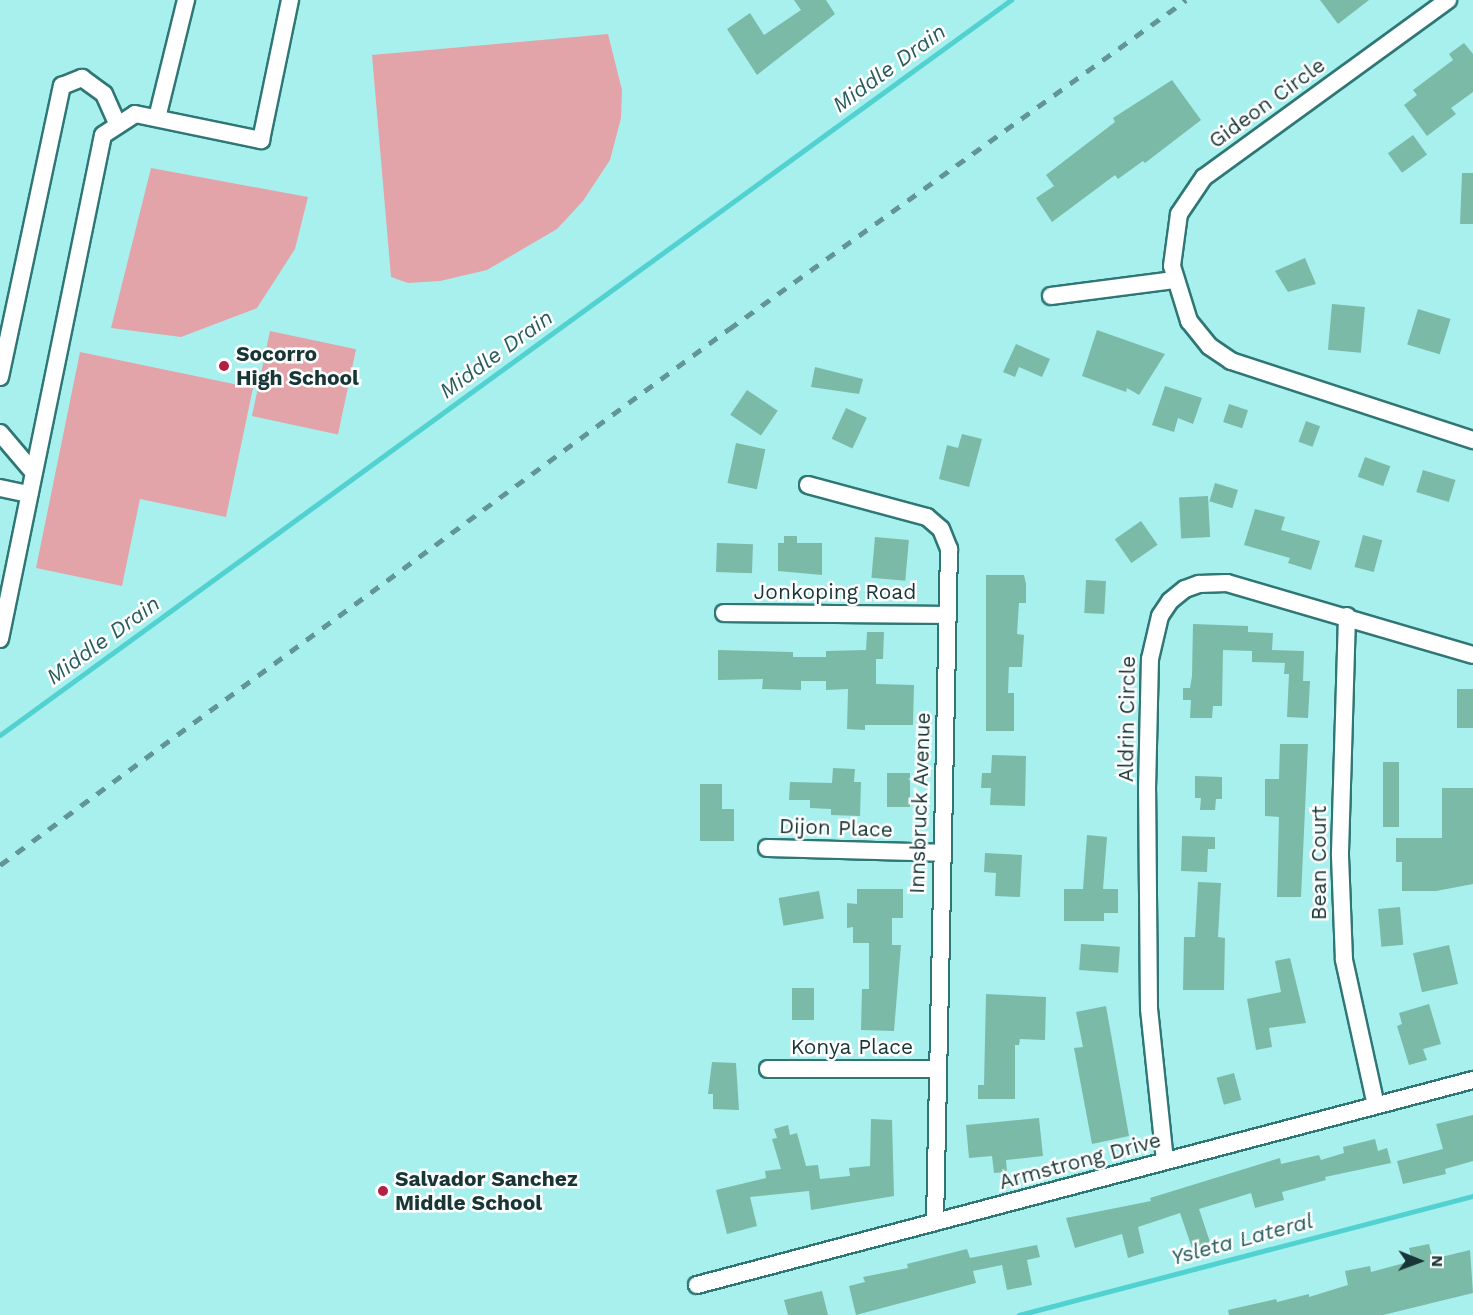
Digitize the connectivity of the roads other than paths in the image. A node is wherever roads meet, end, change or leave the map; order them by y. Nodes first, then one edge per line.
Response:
1 (186, 0) edge
2 (290, 0) edge
3 (1448, 0) edge
4 (157, 118) junction
5 (118, 125) junction
6 (1174, 280) junction
7 (1051, 297) dead end
8 (0, 377) edge
9 (0, 433) edge
10 (1473, 440) edge
11 (34, 473) junction
12 (808, 484) dead end
13 (0, 489) edge
14 (29, 494) junction
15 (724, 613) dead end
16 (946, 615) junction
17 (1347, 616) junction
18 (0, 639) edge
19 (1473, 655) edge
20 (767, 848) dead end
21 (940, 853) junction
22 (768, 1069) dead end
23 (937, 1069) junction
24 (1473, 1080) edge
25 (1376, 1105) junction
26 (1165, 1161) junction
27 (935, 1222) junction
28 (698, 1285) dead end

1 - 4 street
2 - 4 street
3 - 6 street, Gideon Circle
4 - 5 street
5 - 8 street
5 - 11 street
6 - 7 street
6 - 10 street, Gideon Circle
9 - 11 street
11 - 14 street
12 - 16 street, Innsbruck Avenue
13 - 14 street
14 - 18 street
15 - 16 street, Jonkoping Road
16 - 21 street, Innsbruck Avenue
17 - 19 street, Aldrin Circle
17 - 25 street, Bean Court
17 - 26 street, Aldrin Circle
20 - 21 street, Dijon Place
21 - 23 street, Innsbruck Avenue
22 - 23 street, Konya Place
23 - 27 street, Innsbruck Avenue
24 - 25 street, Armstrong Drive
25 - 26 street, Armstrong Drive
26 - 27 street, Armstrong Drive
27 - 28 street, Armstrong Drive

